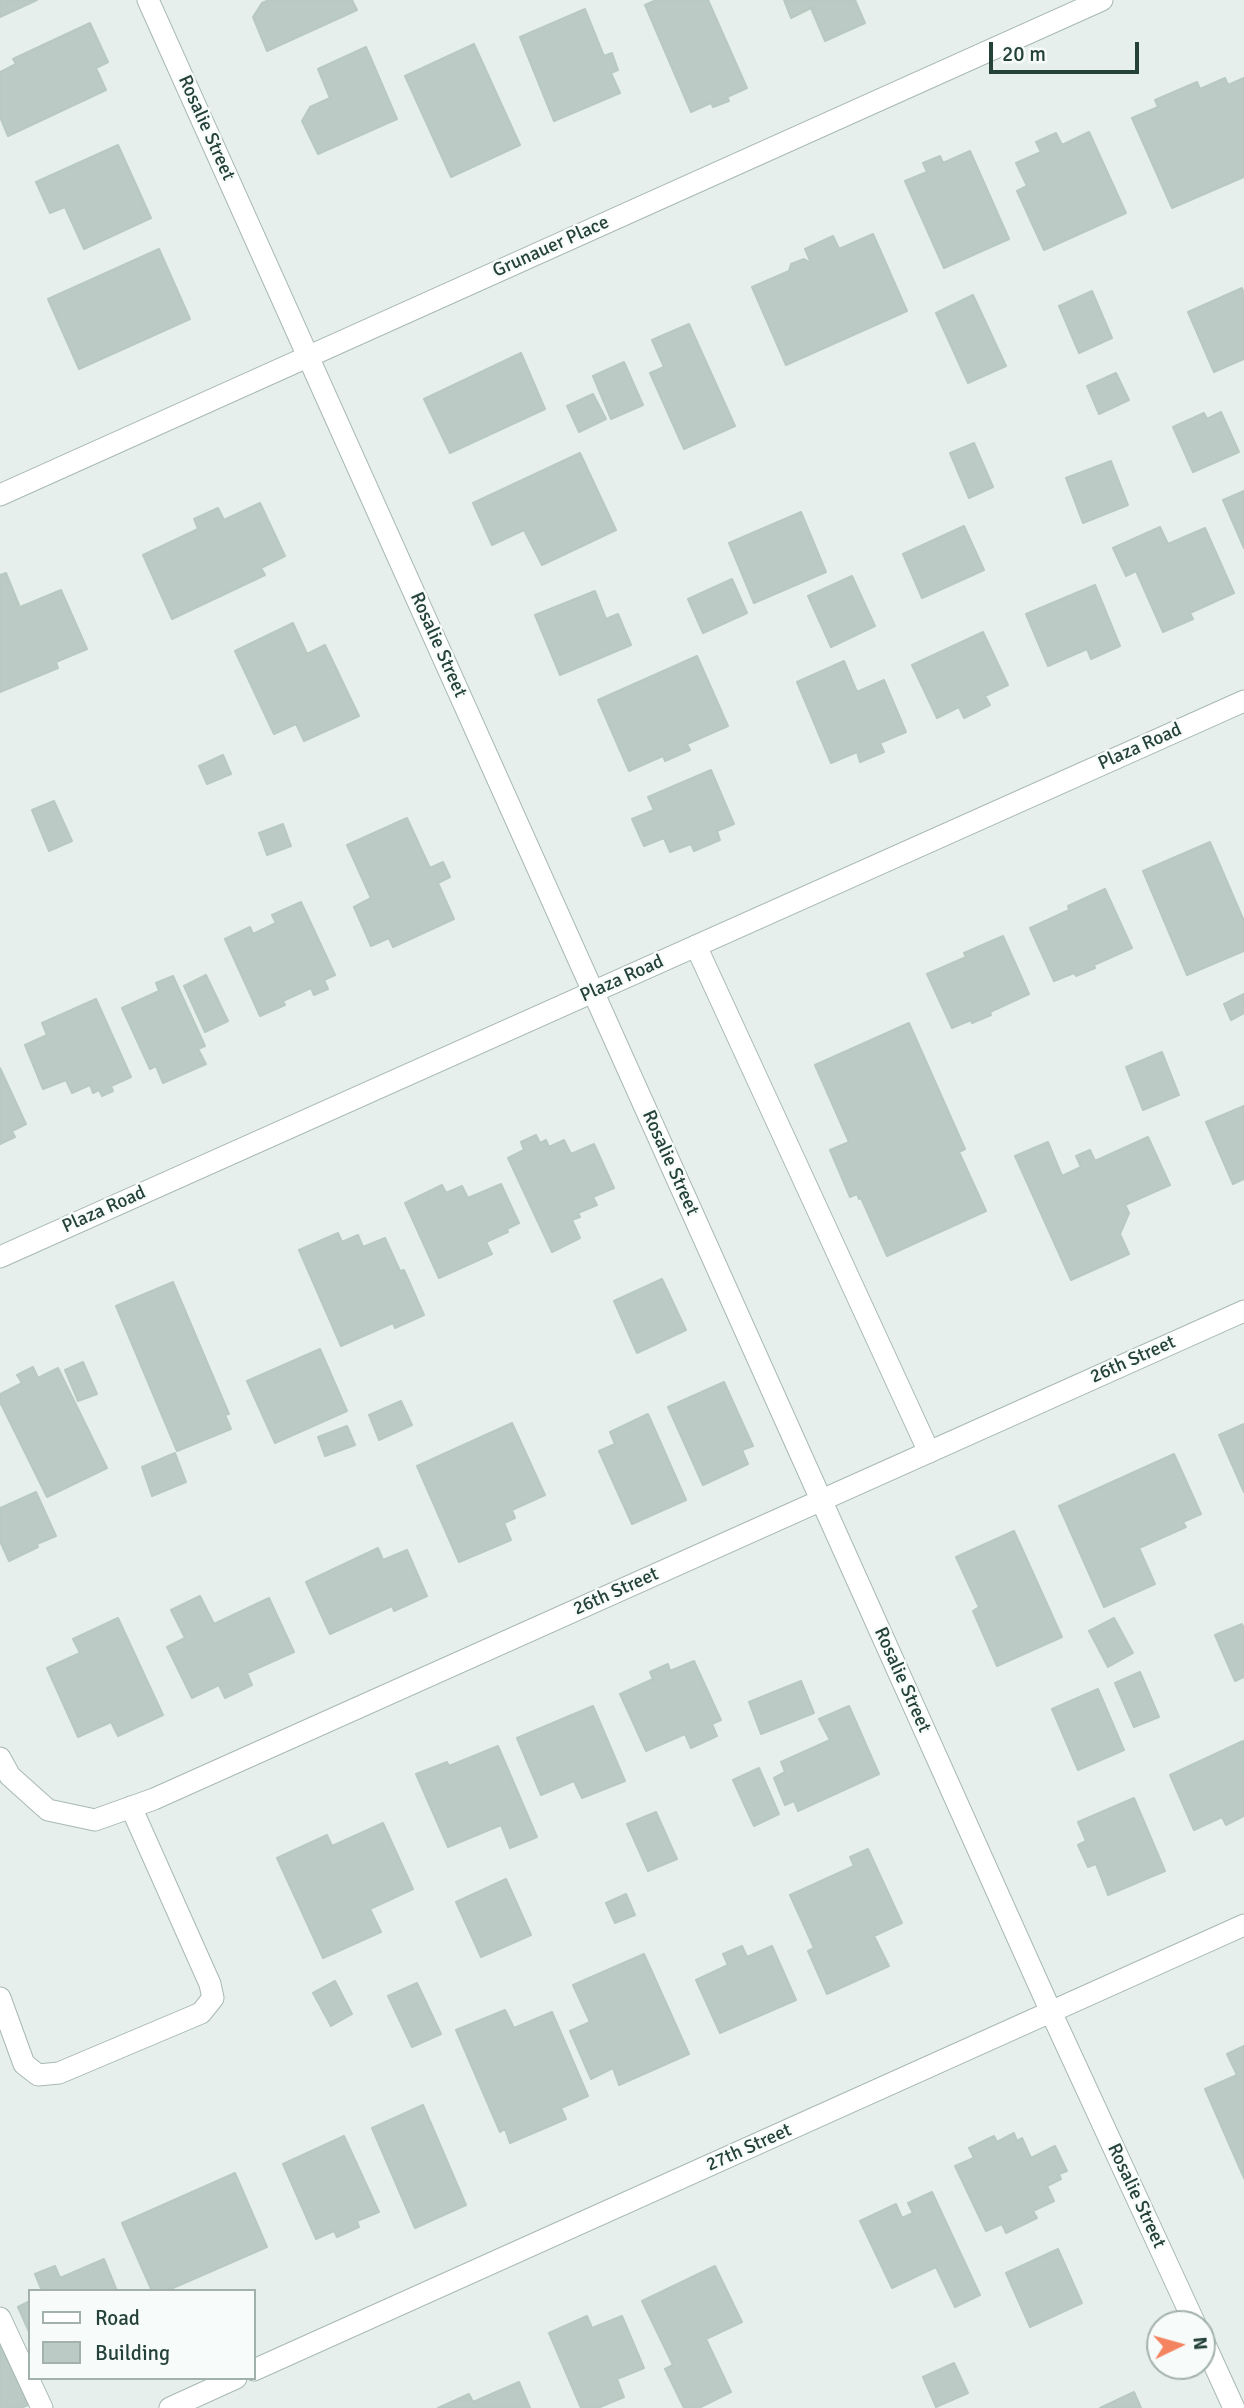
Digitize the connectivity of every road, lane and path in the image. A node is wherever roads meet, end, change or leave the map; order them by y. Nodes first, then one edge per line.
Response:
1 (148, 0) edge
2 (1102, 0) edge
3 (308, 356) junction
4 (0, 495) edge
5 (1244, 701) edge
6 (696, 946) junction
7 (594, 992) junction
8 (4, 1257) edge
9 (1244, 1311) edge
10 (929, 1452) junction
11 (822, 1500) junction
12 (0, 1759) edge
13 (131, 1807) junction
14 (1244, 1925) edge
15 (0, 1998) edge
16 (1051, 2012) junction
17 (1189, 2310) edge
18 (0, 2318) edge
19 (256, 2369) edge
20 (1216, 2369) edge
21 (28, 2378) edge
22 (29, 2380) edge
23 (232, 2380) edge
24 (42, 2408) edge
25 (170, 2408) edge
26 (1234, 2408) edge

1 - 3 street, Rosalie Street
2 - 3 street, Grunauer Place
3 - 4 street, Grunauer Place
3 - 7 street, Rosalie Street
5 - 6 street, Plaza Road
6 - 7 street, Plaza Road
6 - 10 street
7 - 8 street, Plaza Road
7 - 11 street, Rosalie Street
9 - 10 street, 26th Street
10 - 11 street, 26th Street
11 - 13 street, 26th Street
11 - 16 street, Rosalie Street
12 - 13 street, 26th Street
13 - 15 street
14 - 16 street, 27th Street
16 - 17 street, Rosalie Street
16 - 19 street, 27th Street
18 - 21 street
20 - 26 street
22 - 24 street
23 - 25 street

